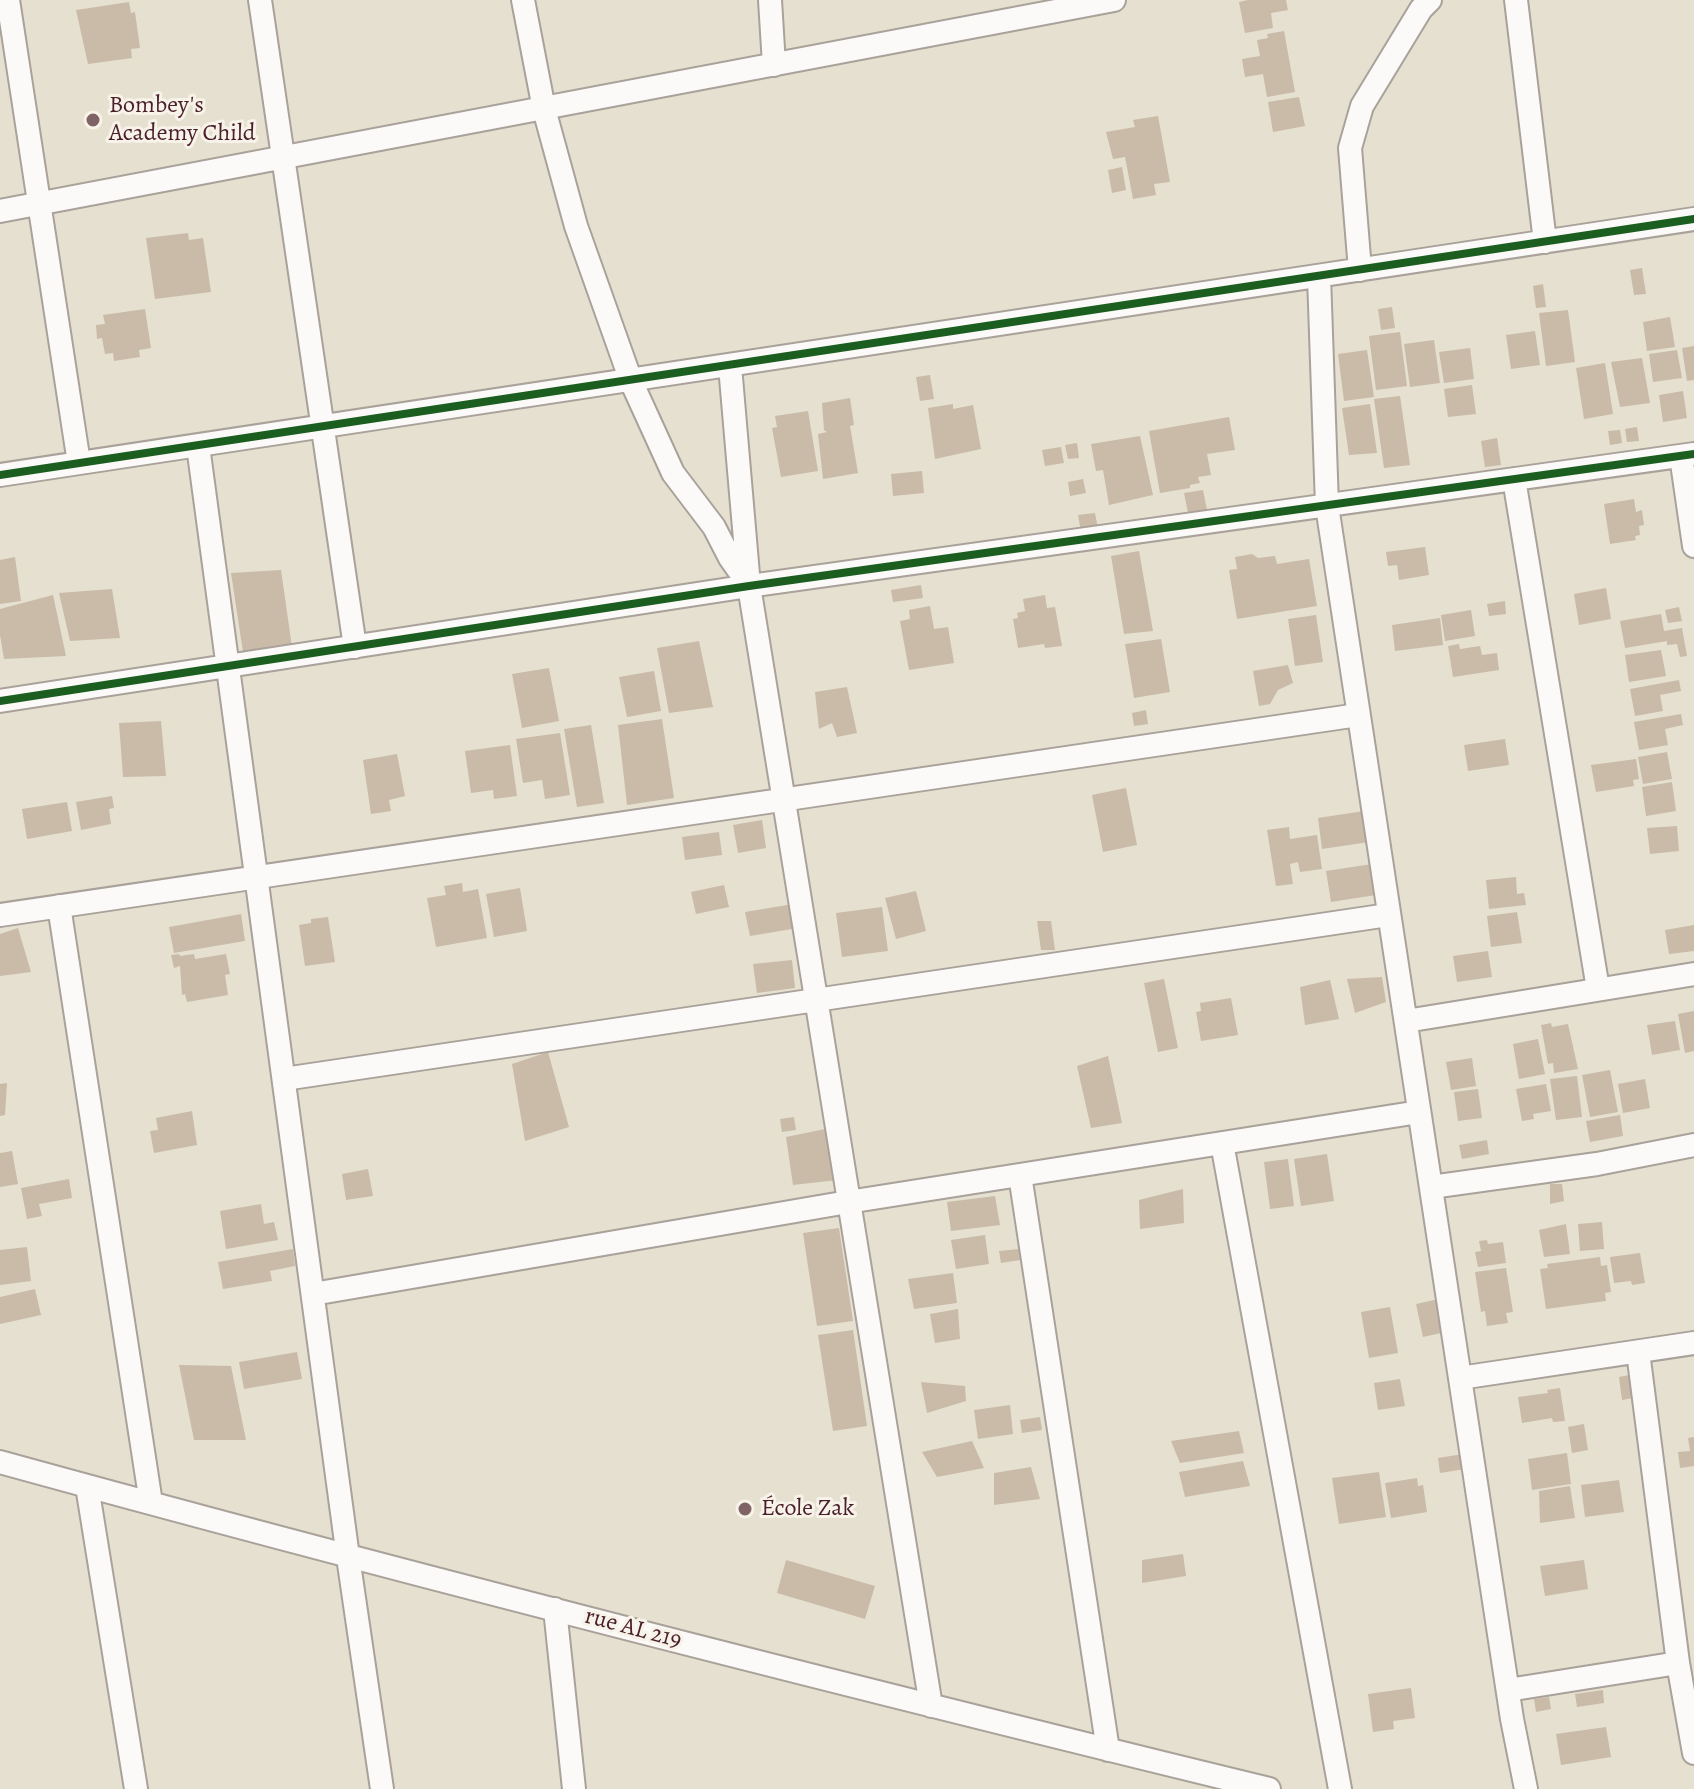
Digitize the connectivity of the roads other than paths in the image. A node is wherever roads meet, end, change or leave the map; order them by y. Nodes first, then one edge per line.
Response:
1 (8, 0) edge
2 (260, 0) edge
3 (523, 0) edge
4 (770, 0) edge
5 (1114, 0) edge
6 (1430, 0) edge
7 (1516, 0) edge
8 (774, 65) junction
9 (544, 109) junction
10 (283, 159) junction
11 (39, 205) junction
12 (0, 211) edge
13 (1694, 219) edge
14 (1545, 242) junction
15 (1360, 270) junction
16 (1319, 276) junction
17 (730, 366) junction
18 (631, 381) junction
19 (322, 428) junction
20 (198, 446) junction
21 (1688, 455) edge
22 (79, 463) junction
23 (0, 475) edge
24 (1514, 479) junction
25 (1327, 506) junction
26 (1694, 546) edge
27 (749, 586) junction
28 (355, 647) junction
29 (228, 666) junction
30 (0, 701) edge
31 (1358, 715) junction
32 (783, 799) junction
33 (256, 877) junction
34 (59, 906) junction
35 (0, 915) edge
36 (1388, 915) junction
37 (1694, 974) edge
38 (1598, 989) junction
39 (816, 1000) junction
40 (1406, 1021) junction
41 (284, 1079) junction
42 (1419, 1112) junction
43 (1222, 1143) junction
44 (1694, 1145) edge
45 (1020, 1175) junction
46 (1431, 1187) junction
47 (848, 1202) junction
48 (313, 1294) junction
49 (1694, 1343) edge
50 (1638, 1352) junction
51 (1460, 1378) junction
52 (0, 1462) edge
53 (87, 1486) junction
54 (151, 1503) junction
55 (348, 1557) junction
56 (555, 1609) junction
57 (1678, 1663) junction
58 (1508, 1690) junction
59 (931, 1706) junction
60 (1108, 1750) junction
61 (1694, 1753) edge
62 (136, 1789) edge
63 (382, 1789) edge
64 (574, 1789) edge
65 (1269, 1789) edge
66 (1340, 1789) edge
67 (1526, 1789) edge

1 - 11 street
2 - 10 street
3 - 9 street
4 - 8 street
5 - 8 street
6 - 15 street
7 - 14 street
8 - 9 street
9 - 10 street
9 - 18 street
10 - 11 street
10 - 19 street
11 - 12 street
11 - 22 street
13 - 14 street
14 - 15 street
15 - 16 street
16 - 17 street
16 - 25 street
17 - 18 street
17 - 27 street
18 - 19 street
18 - 27 street
19 - 20 street
19 - 28 street
20 - 22 street
20 - 29 street
21 - 24 street
21 - 26 street
22 - 23 street
24 - 25 street
24 - 38 street
25 - 27 street
25 - 31 street
27 - 28 street
27 - 32 street
28 - 29 street
29 - 30 street
29 - 33 street
31 - 32 street
31 - 36 street
32 - 33 street
32 - 39 street
33 - 34 street
33 - 41 street
34 - 35 street
34 - 54 street
36 - 39 street
36 - 40 street
37 - 38 street
38 - 40 street
39 - 41 street
39 - 47 street
40 - 42 street
41 - 48 street
42 - 43 street
42 - 46 street
43 - 45 street
43 - 66 street
44 - 46 street
45 - 47 street
45 - 60 street
46 - 51 street
47 - 48 street
47 - 59 street
48 - 55 street
49 - 50 street
50 - 51 street
50 - 57 street
51 - 58 street
52 - 53 street, rue AL 219
53 - 54 street, rue AL 219
53 - 62 street
54 - 55 street, rue AL 219
55 - 56 street, rue AL 219
55 - 63 street
56 - 59 street, rue AL 219
56 - 64 street
57 - 58 street
57 - 61 street
58 - 67 street
59 - 60 street, rue AL 219
60 - 65 street, rue AL 219

